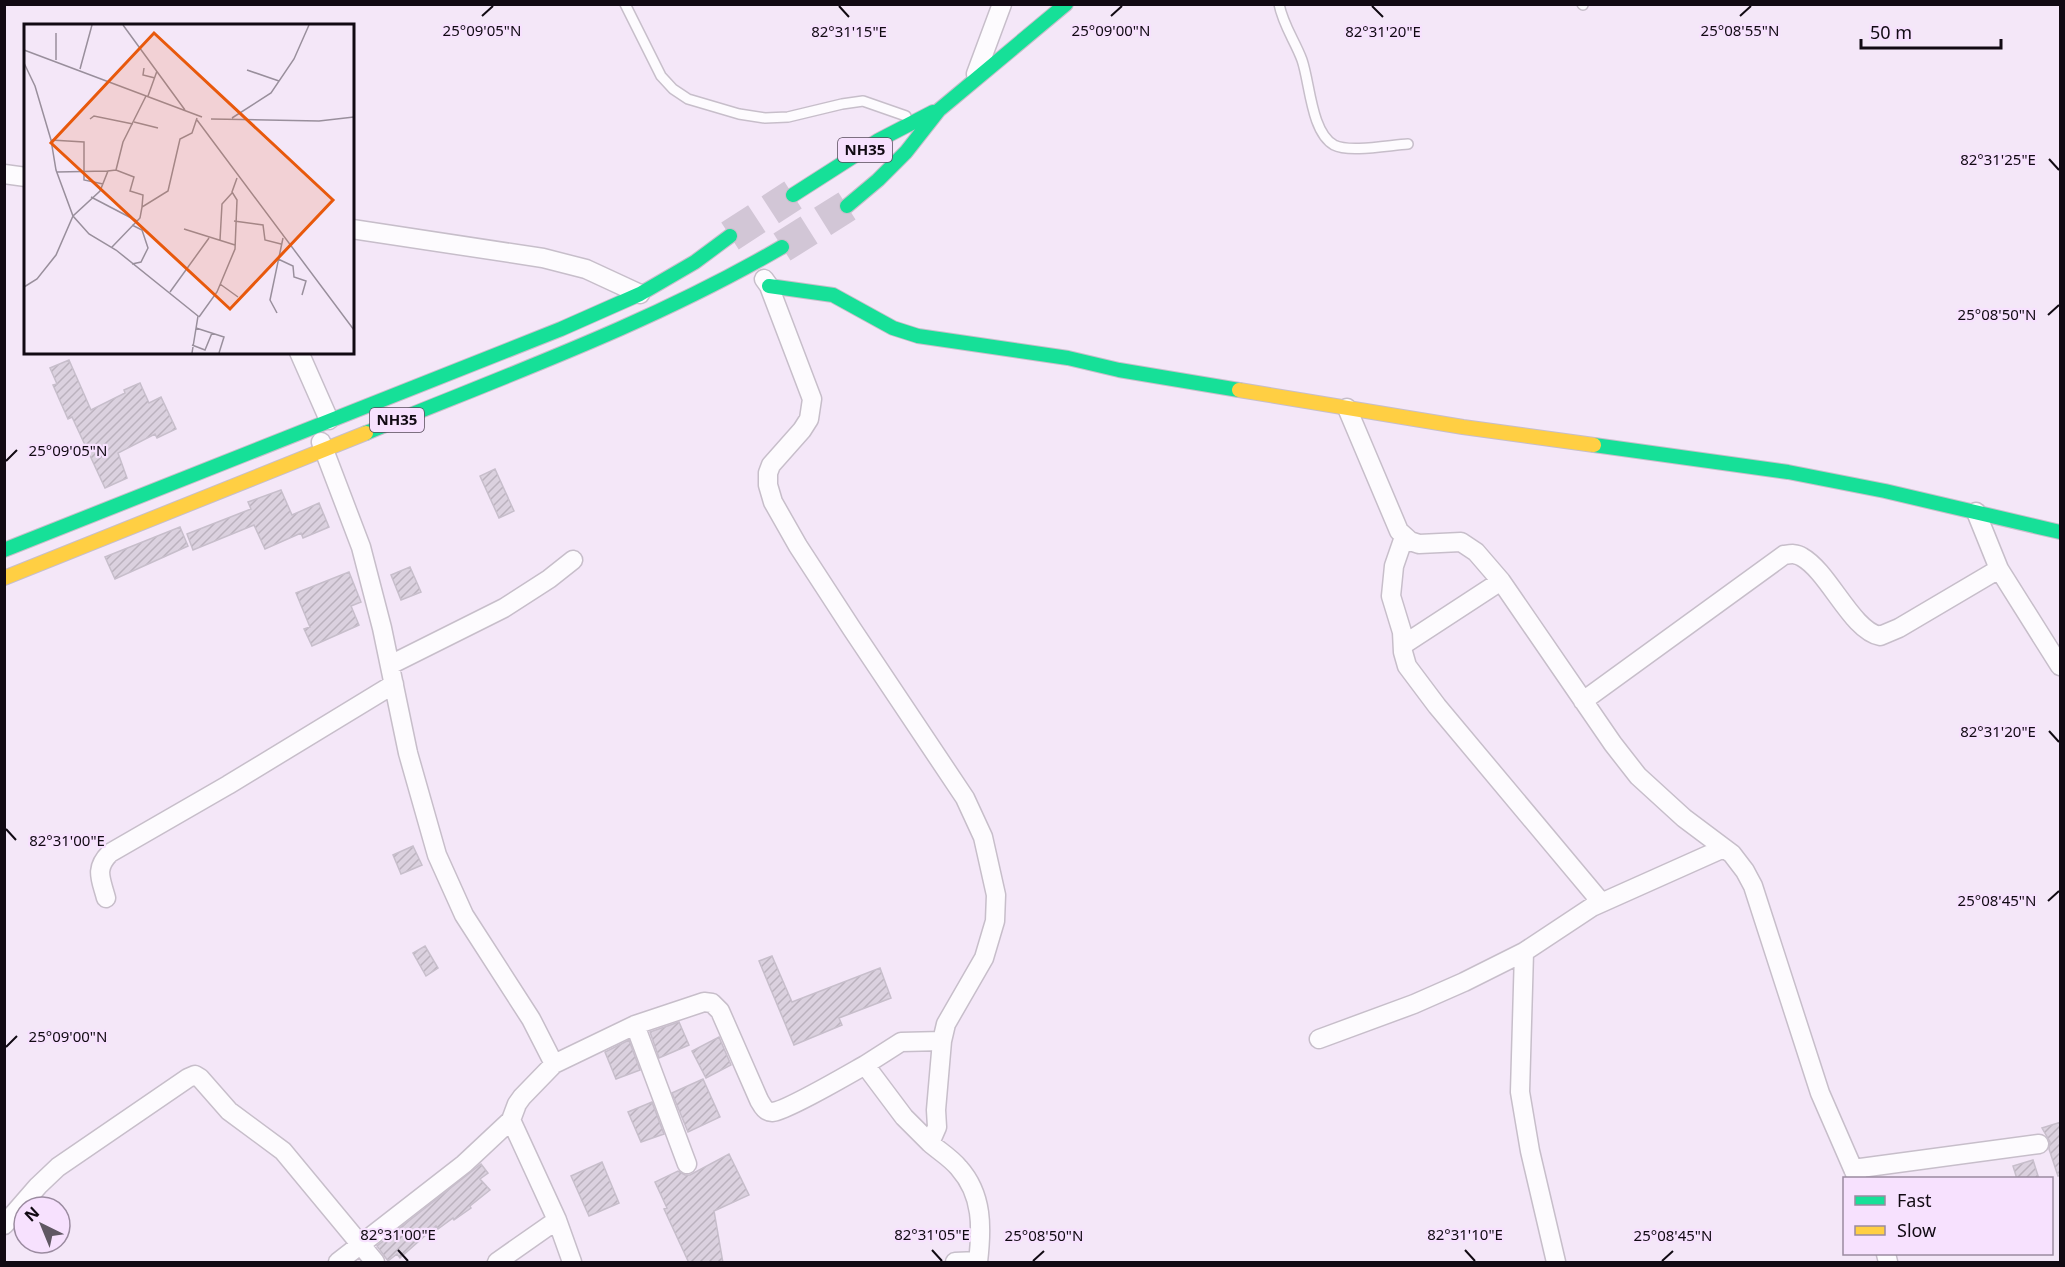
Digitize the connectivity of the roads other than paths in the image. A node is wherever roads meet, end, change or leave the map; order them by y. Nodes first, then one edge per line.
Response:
1 (626, 4) edge
2 (1002, 4) edge
3 (1065, 4) edge
4 (1279, 4) edge
5 (972, 84) junction
6 (921, 122) junction
7 (1408, 144) dead end
8 (4, 174) edge
9 (24, 177) edge
10 (793, 195) tunnel mouth
11 (847, 206) tunnel mouth
12 (354, 229) edge
13 (730, 236) tunnel mouth
14 (782, 247) tunnel mouth
15 (754, 264) junction
16 (769, 286) junction
17 (640, 294) junction
18 (300, 354) edge
19 (1347, 408) junction
20 (322, 423) junction
21 (324, 450) junction
22 (1976, 512) junction
23 (2061, 531) edge
24 (1404, 537) junction
25 (4, 550) edge
26 (573, 560) dead end
27 (2000, 569) junction
28 (4, 578) edge
29 (1501, 580) junction
30 (1403, 645) junction
31 (390, 665) junction
32 (2061, 666) edge
33 (394, 684) junction
34 (1583, 701) junction
35 (1724, 848) junction
36 (106, 898) dead end
37 (1601, 902) junction
38 (1524, 952) junction
39 (635, 1025) junction
40 (1319, 1039) dead end
41 (942, 1041) junction
42 (555, 1064) junction
43 (865, 1065) junction
44 (511, 1120) junction
45 (930, 1143) junction
46 (2039, 1144) dead end
47 (687, 1164) dead end
48 (1855, 1174) edge
49 (557, 1220) junction
50 (4, 1225) edge
51 (361, 1245) junction
52 (978, 1262) edge
53 (338, 1263) edge
54 (375, 1263) edge
55 (497, 1263) edge
56 (572, 1263) edge
57 (955, 1263) edge
58 (1556, 1263) edge

1 - 6 lane
2 - 5 street
3 - 5 main road, NH35
4 - 7 lane
5 - 6 main road, NH35
6 - 10 main road, NH35
6 - 11 main road, NH35
8 - 9 street
12 - 17 street
13 - 17 main road, NH35
14 - 15 main road, NH35
15 - 16 street
15 - 21 main road, NH35
16 - 19 main road
16 - 41 street
17 - 20 main road, NH35
18 - 20 street
19 - 22 main road
19 - 24 street
20 - 21 street
20 - 25 main road, NH35
21 - 28 main road, NH35
21 - 31 street
22 - 23 main road
22 - 27 street
24 - 29 street
24 - 30 street
26 - 31 street
27 - 32 street
27 - 34 street
29 - 30 street
29 - 34 street
30 - 37 street
31 - 33 street
33 - 36 street
33 - 42 street
34 - 35 street
35 - 37 street
35 - 48 street
37 - 38 street
38 - 40 street
38 - 58 street
39 - 42 street
39 - 43 street
39 - 47 street
41 - 43 street
41 - 45 street
42 - 44 street
43 - 45 street
44 - 49 street
44 - 51 street
45 - 52 street
46 - 48 street
49 - 55 street
49 - 56 street
50 - 51 street
51 - 53 street
51 - 54 street
52 - 57 street

